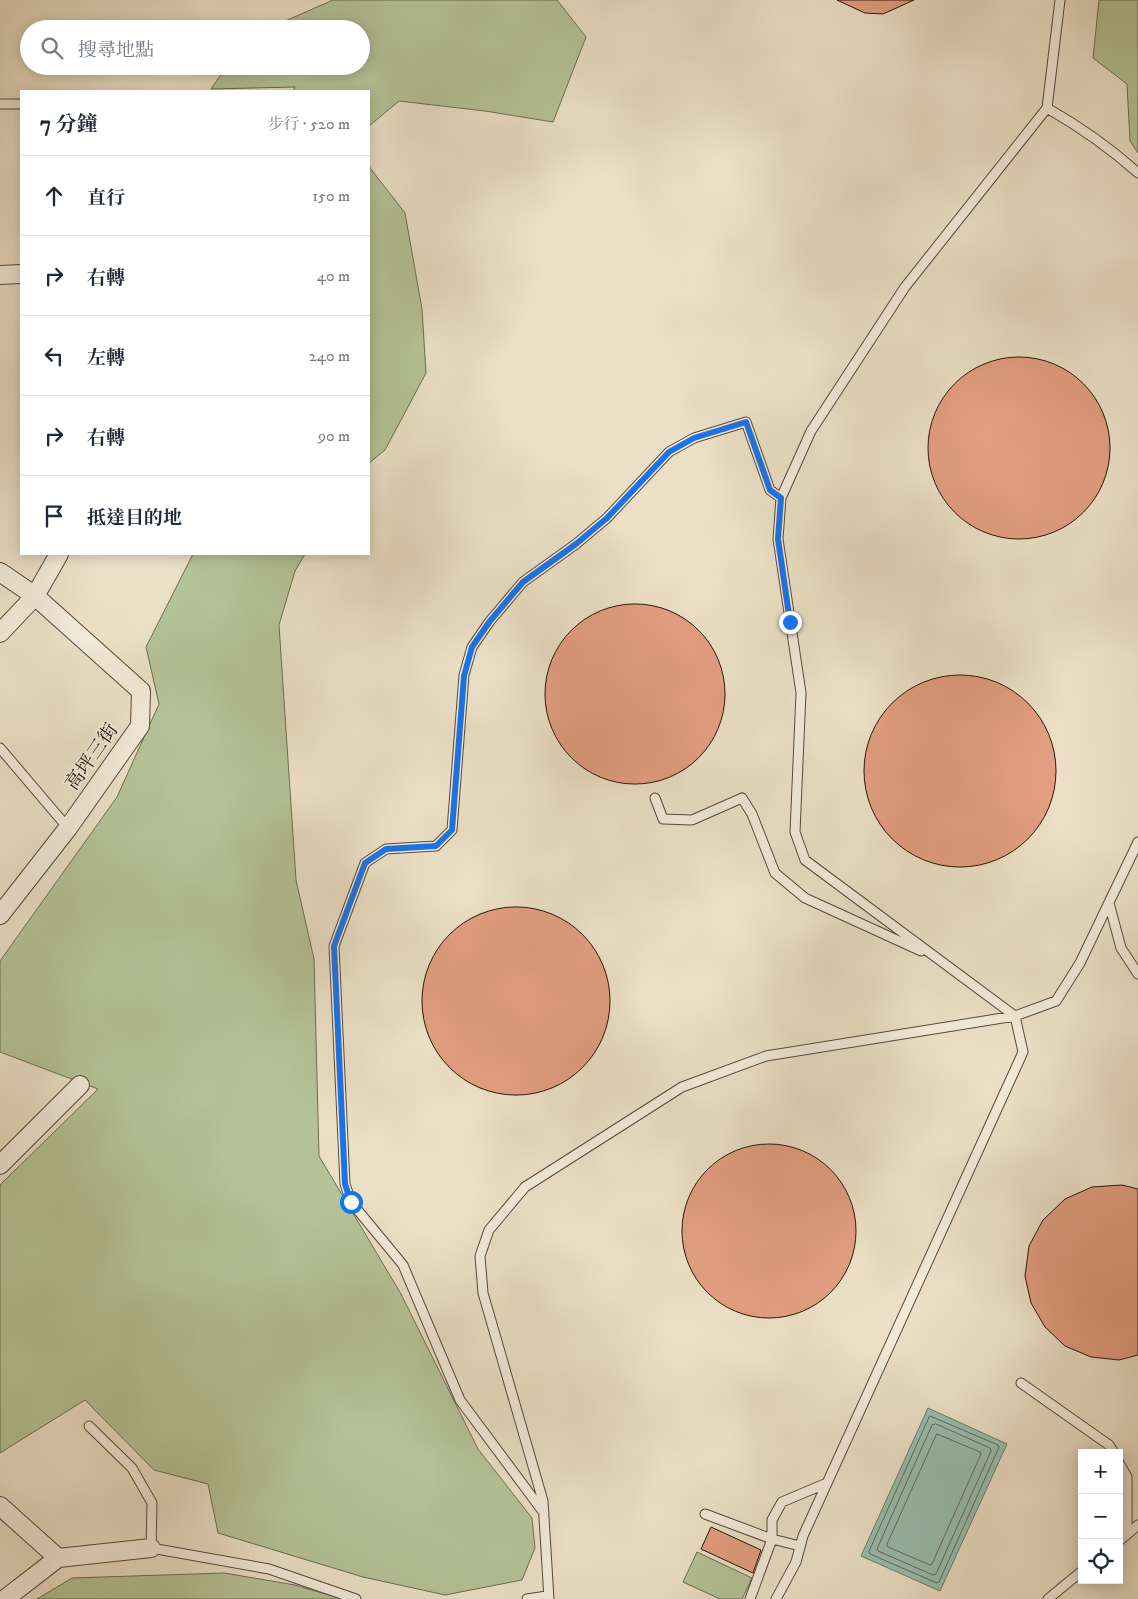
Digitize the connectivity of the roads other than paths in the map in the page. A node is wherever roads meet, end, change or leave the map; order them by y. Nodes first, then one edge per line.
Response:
1 (1060, 0) edge
2 (0, 104) edge
3 (20, 104) edge
4 (1047, 108) junction
5 (1138, 173) edge
6 (0, 274) edge
7 (20, 274) edge
8 (781, 498) junction
9 (58, 555) edge
10 (0, 572) edge
11 (35, 596) junction
12 (0, 633) edge
13 (0, 748) edge
14 (654, 798) dead end
15 (68, 828) junction
16 (1138, 842) edge
17 (1108, 903) junction
18 (0, 915) edge
19 (937, 958) junction
20 (1138, 974) edge
21 (1015, 1016) junction
22 (80, 1085) dead end
23 (2, 1158) edge
24 (1021, 1383) dead end
25 (89, 1426) dead end
26 (1112, 1449) edge
27 (1123, 1470) edge
28 (827, 1483) junction
29 (0, 1506) edge
30 (544, 1513) junction
31 (705, 1514) dead end
32 (1138, 1526) edge
33 (1127, 1534) junction
34 (772, 1539) junction
35 (1121, 1539) edge
36 (800, 1546) junction
37 (151, 1548) junction
38 (58, 1558) junction
39 (1078, 1574) edge
40 (548, 1597) edge
41 (5, 1599) edge
42 (356, 1599) edge
43 (527, 1599) edge
44 (750, 1599) edge
45 (776, 1599) edge
46 (1048, 1599) edge

1 - 4 lane
2 - 3 lane
4 - 5 lane
4 - 8 lane
6 - 7 street
8 - 19 lane
8 - 30 lane
9 - 11 street
10 - 11 street, 高坪三街
11 - 12 street
11 - 15 street, 高坪三街
13 - 15 lane
14 - 19 lane
15 - 18 street, 高坪三街
16 - 17 lane
17 - 20 lane
17 - 21 lane
19 - 21 lane
21 - 28 lane
21 - 30 lane
22 - 23 street
24 - 26 lane
25 - 37 lane
27 - 33 lane
28 - 34 lane
28 - 36 lane
29 - 38 street
30 - 40 lane
31 - 34 lane
32 - 33 lane
33 - 35 lane
34 - 36 lane
34 - 44 lane
36 - 45 lane
37 - 38 street
37 - 42 lane
38 - 41 street
39 - 46 lane
40 - 43 lane

